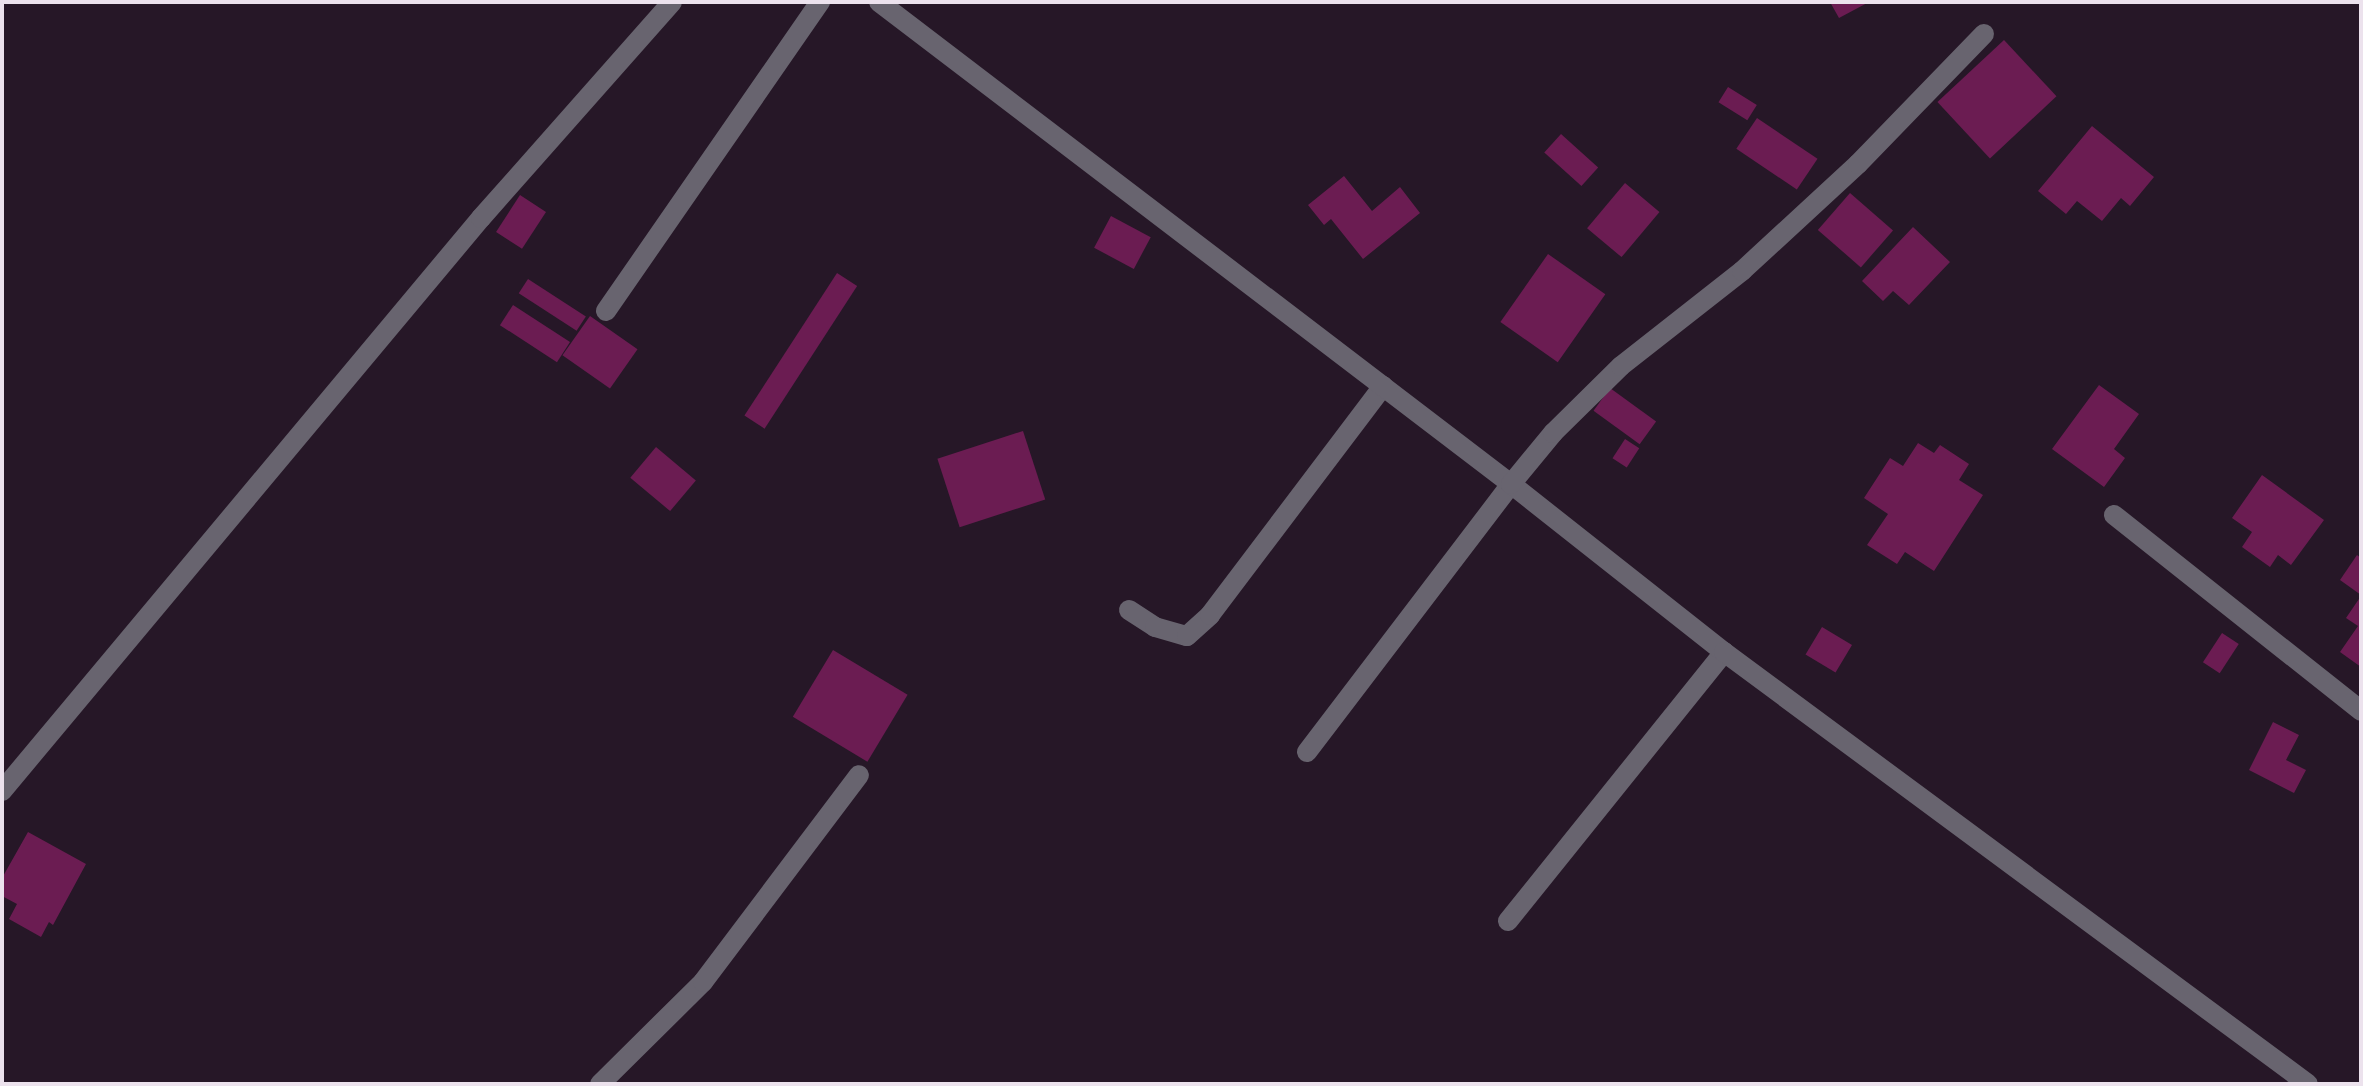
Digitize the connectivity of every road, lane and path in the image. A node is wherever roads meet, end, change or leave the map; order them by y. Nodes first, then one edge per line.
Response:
1 (672, 2) edge
2 (820, 2) edge
3 (879, 2) edge
4 (1984, 34) dead end
5 (606, 311) dead end
6 (1383, 386) junction
7 (1511, 484) junction
8 (2114, 515) dead end
9 (1129, 610) dead end
10 (1724, 652) junction
11 (2361, 711) edge
12 (1307, 752) dead end
13 (859, 775) dead end
14 (2, 791) edge
15 (1508, 921) dead end
16 (600, 1084) edge
17 (2308, 1084) edge

1 - 14 street
2 - 5 street
3 - 6 street
4 - 7 street
6 - 7 street
6 - 9 street
7 - 10 street
7 - 12 street
8 - 11 street
10 - 15 street
10 - 17 street
13 - 16 street

